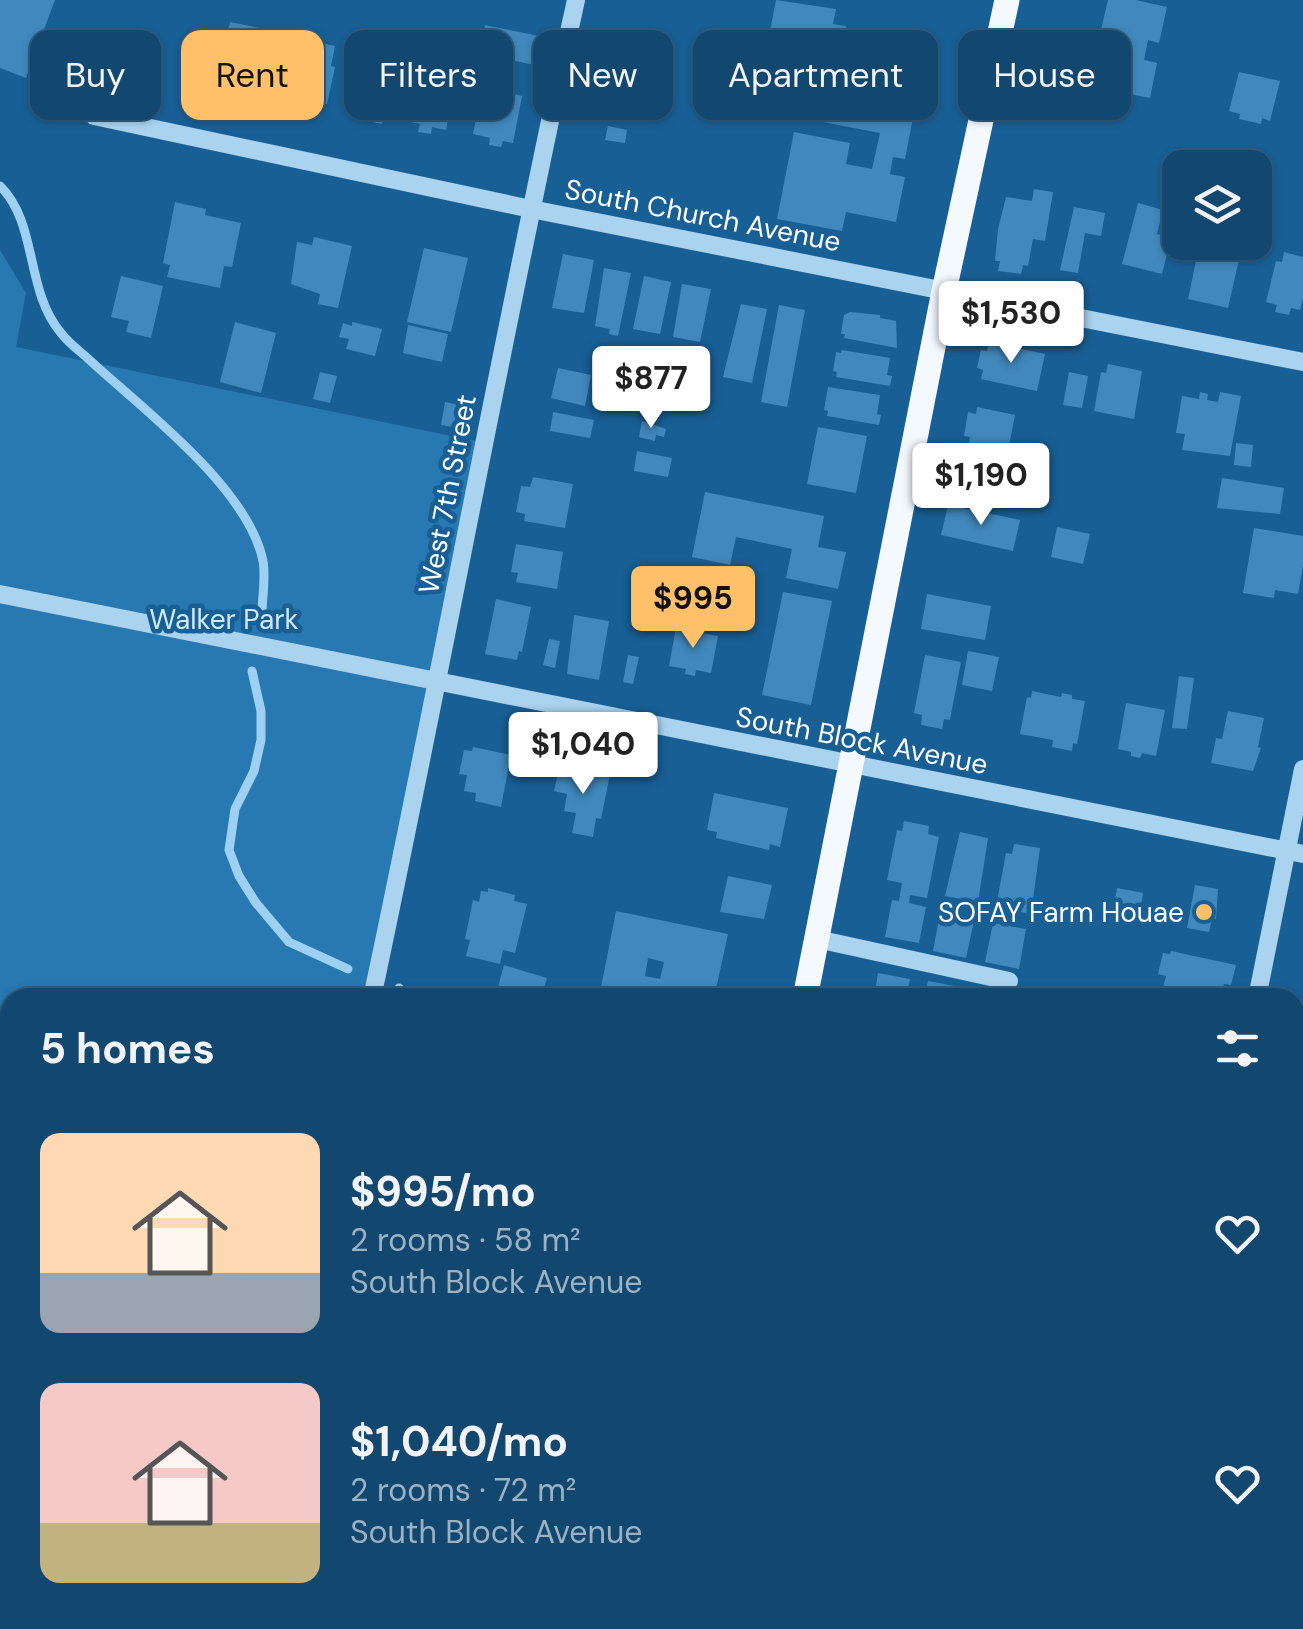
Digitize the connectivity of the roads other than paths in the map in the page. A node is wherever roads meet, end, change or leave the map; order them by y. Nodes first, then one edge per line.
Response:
1 (576, 0) edge
2 (1007, 0) edge
3 (113, 120) edge
4 (530, 209) junction
5 (944, 291) junction
6 (1303, 362) edge
7 (0, 594) edge
8 (439, 683) junction
9 (852, 766) junction
10 (1303, 769) edge
11 (1295, 852) edge
12 (817, 939) junction
13 (1009, 981) dead end
14 (374, 988) edge
15 (807, 988) edge
16 (1260, 988) edge

1 - 4 street, West 7th Street
2 - 5 main road
3 - 4 street, South Church Avenue
4 - 5 street, South Church Avenue
4 - 8 street, West 7th Street
5 - 6 street, South Church Avenue
5 - 9 main road
7 - 8 street, South Block Avenue
8 - 9 street, South Block Avenue
8 - 14 street, West 7th Street
9 - 11 street, South Block Avenue
9 - 12 main road
10 - 11 street
11 - 16 street
12 - 13 street
12 - 15 main road

